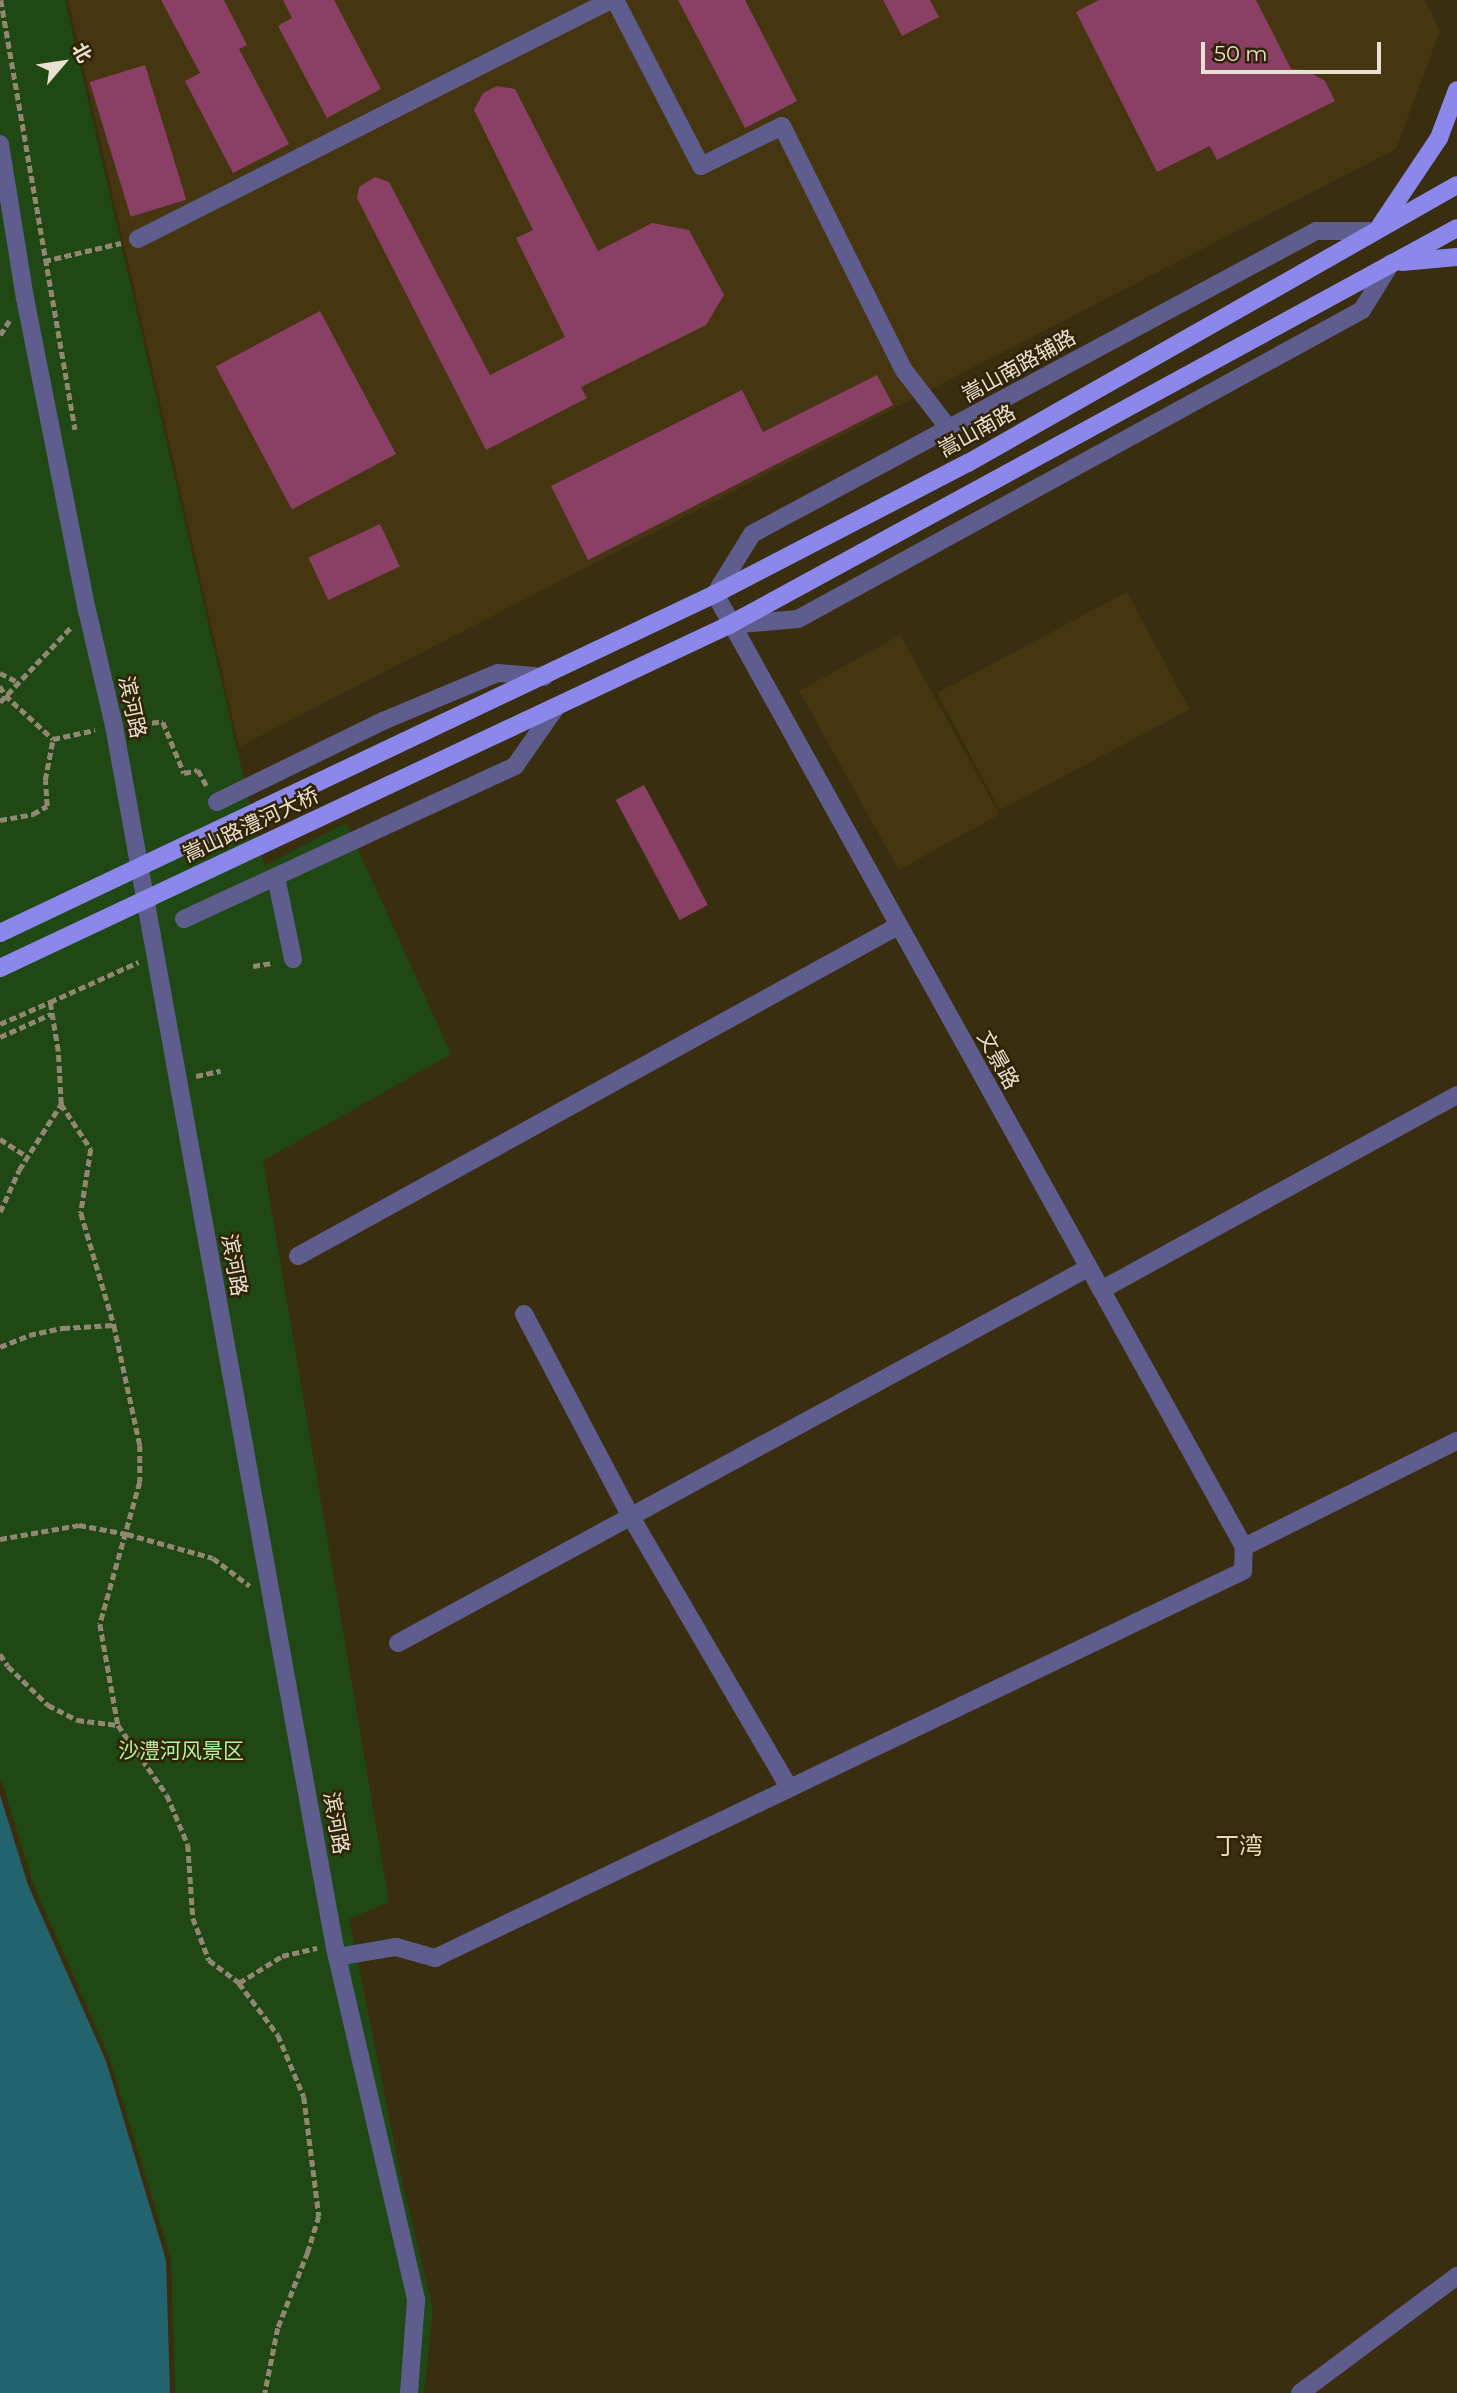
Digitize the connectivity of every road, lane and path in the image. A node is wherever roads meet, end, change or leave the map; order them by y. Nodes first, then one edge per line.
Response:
1 (1, 0) edge
2 (613, 0) edge
3 (1457, 90) edge
4 (0, 144) edge
5 (1457, 185) edge
6 (1457, 228) edge
7 (1376, 231) junction
8 (138, 239) joint
9 (1457, 257) edge
10 (45, 260) junction
11 (1391, 263) junction
12 (19, 267) junction
13 (950, 430) junction
14 (77, 442) dead end
15 (715, 594) junction
16 (87, 610) junction
17 (729, 625) junction
18 (0, 673) edge
19 (544, 677) junction
20 (18, 682) junction
21 (0, 686) edge
22 (2, 694) edge
23 (508, 695) joint
24 (0, 702) edge
25 (557, 706) junction
26 (131, 711) dead end
27 (134, 724) junction
28 (114, 726) junction
29 (53, 739) junction
30 (217, 802) joint
31 (0, 820) edge
32 (276, 877) junction
33 (184, 919) dead end
34 (898, 926) junction
35 (0, 933) edge
36 (155, 954) junction
37 (293, 959) dead end
38 (0, 968) edge
39 (50, 1002) junction
40 (51, 1014) junction
41 (0, 1024) edge
42 (0, 1037) edge
43 (1457, 1096) edge
44 (61, 1104) junction
45 (0, 1139) edge
46 (27, 1157) junction
47 (0, 1212) edge
48 (298, 1256) dead end
49 (1088, 1268) junction
50 (1101, 1290) junction
51 (524, 1314) dead end
52 (114, 1325) junction
53 (0, 1347) edge
54 (1457, 1441) edge
55 (631, 1517) junction
56 (127, 1534) junction
57 (0, 1539) edge
58 (1244, 1547) junction
59 (273, 1603) junction
60 (398, 1643) dead end
61 (0, 1654) edge
62 (118, 1725) junction
63 (789, 1787) junction
64 (336, 1952) junction
65 (239, 1983) junction
66 (1457, 2276) edge
67 (265, 2393) edge
68 (410, 2393) edge
69 (1300, 2393) edge

1 - 10 path
2 - 8 street
2 - 13 street
3 - 7 main road
4 - 12 street, 滨河路
5 - 7 main road, 嵩山南路
6 - 11 main road
7 - 13 street, 嵩山南路辅路
7 - 15 main road, 嵩山南路
8 - 10 path
9 - 11 main road
10 - 12 path
10 - 14 path
11 - 17 main road
11 - 17 street
12 - 16 street, 滨河路
13 - 15 street, 嵩山南路辅路
15 - 17 street, 文景路
15 - 19 main road, 嵩山南路
16 - 20 path
16 - 28 street, 滨河路
17 - 25 main road
17 - 34 street, 文景路
18 - 20 path
19 - 23 main road, 嵩山南路
19 - 30 street
20 - 22 path
21 - 22 path
22 - 24 path
22 - 29 path
23 - 35 main road, 嵩山路澧河大桥
25 - 32 street
25 - 38 main road, 嵩山路澧河大桥
26 - 27 path
27 - 28 path
27 - 30 path
28 - 29 path
28 - 36 street, 滨河路
29 - 31 path
32 - 33 street
32 - 37 street
34 - 48 street
34 - 49 street, 文景路
36 - 39 path
36 - 59 street, 滨河路
39 - 40 path
39 - 41 path
40 - 42 path
40 - 44 path
43 - 50 street
44 - 46 path
44 - 52 path
45 - 46 path
46 - 47 path
49 - 50 street, 文景路
49 - 55 street
50 - 58 street, 文景路
51 - 55 street
52 - 53 path
52 - 56 path
54 - 58 street
55 - 60 street
55 - 63 street
56 - 57 path
56 - 59 path
56 - 62 path
58 - 63 street
59 - 64 street, 滨河路
61 - 62 path
62 - 65 path
63 - 64 street
64 - 65 path
64 - 68 street, 滨河路
65 - 67 path
66 - 69 street

